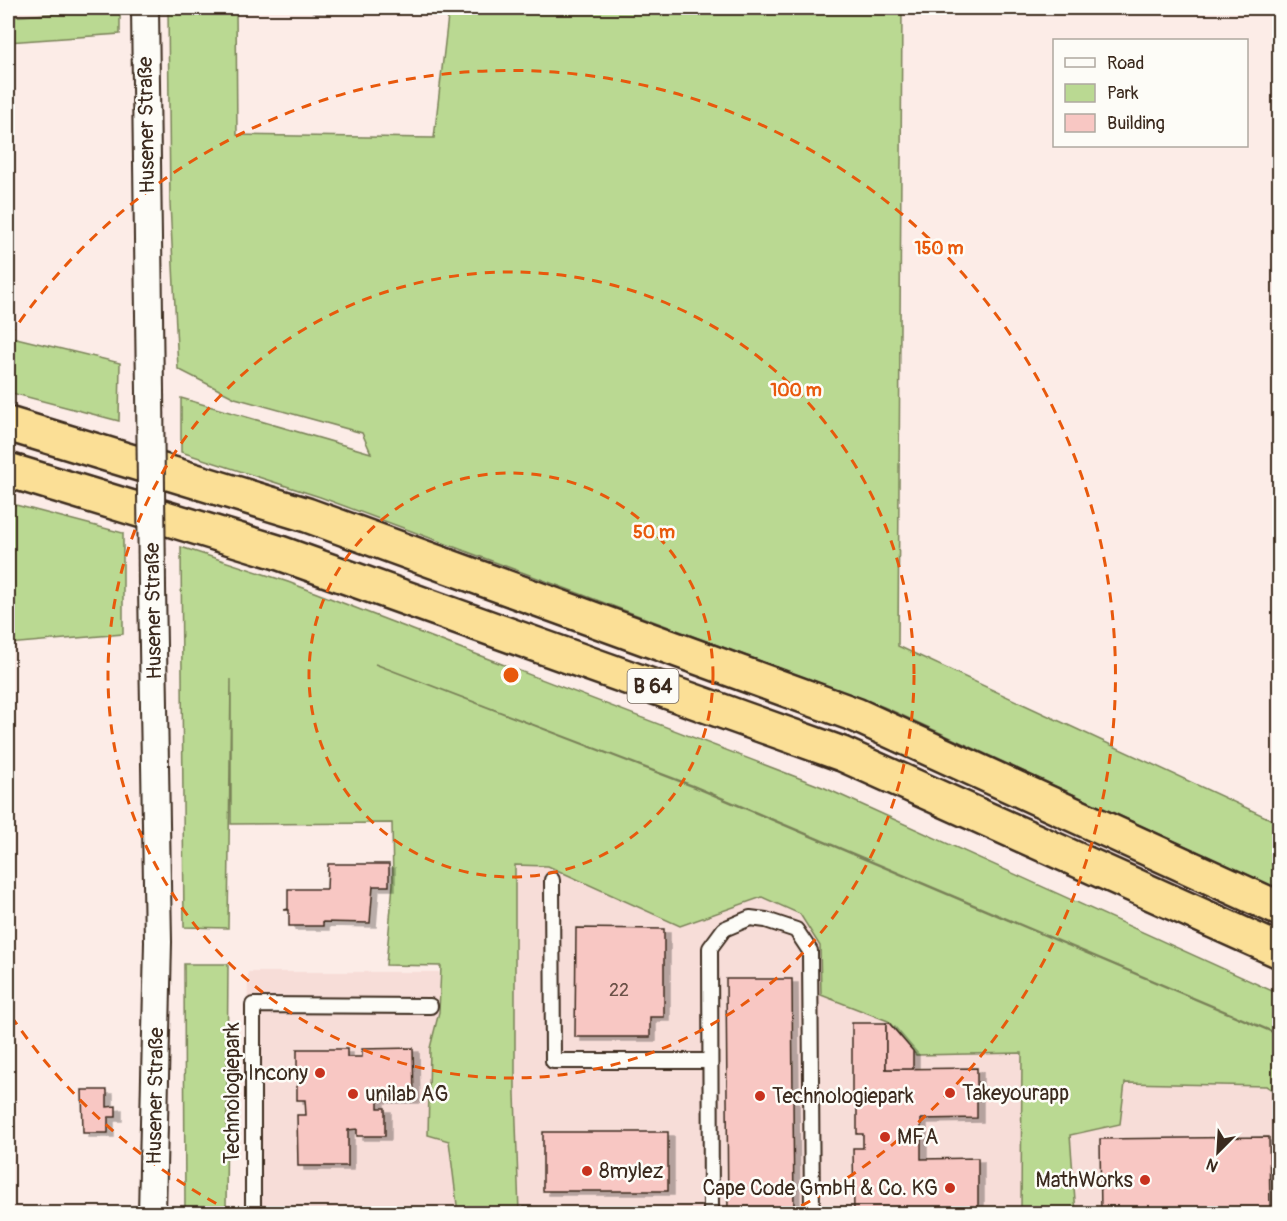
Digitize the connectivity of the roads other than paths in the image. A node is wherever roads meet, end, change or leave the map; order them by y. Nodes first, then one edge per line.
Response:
1 (145, 8) edge
2 (8, 424) edge
3 (8, 470) edge
4 (552, 880) dead end
5 (1280, 909) edge
6 (1280, 951) edge
7 (429, 1006) dead end
8 (710, 1061) junction
9 (152, 1214) edge
10 (253, 1214) edge
11 (711, 1214) edge
12 (812, 1214) edge

1 - 9 street, Husener Straße, bridge
2 - 5 highway, B 64
3 - 6 highway, B 64
4 - 8 lane
7 - 10 lane, Technologiepark
8 - 11 lane
8 - 12 lane

